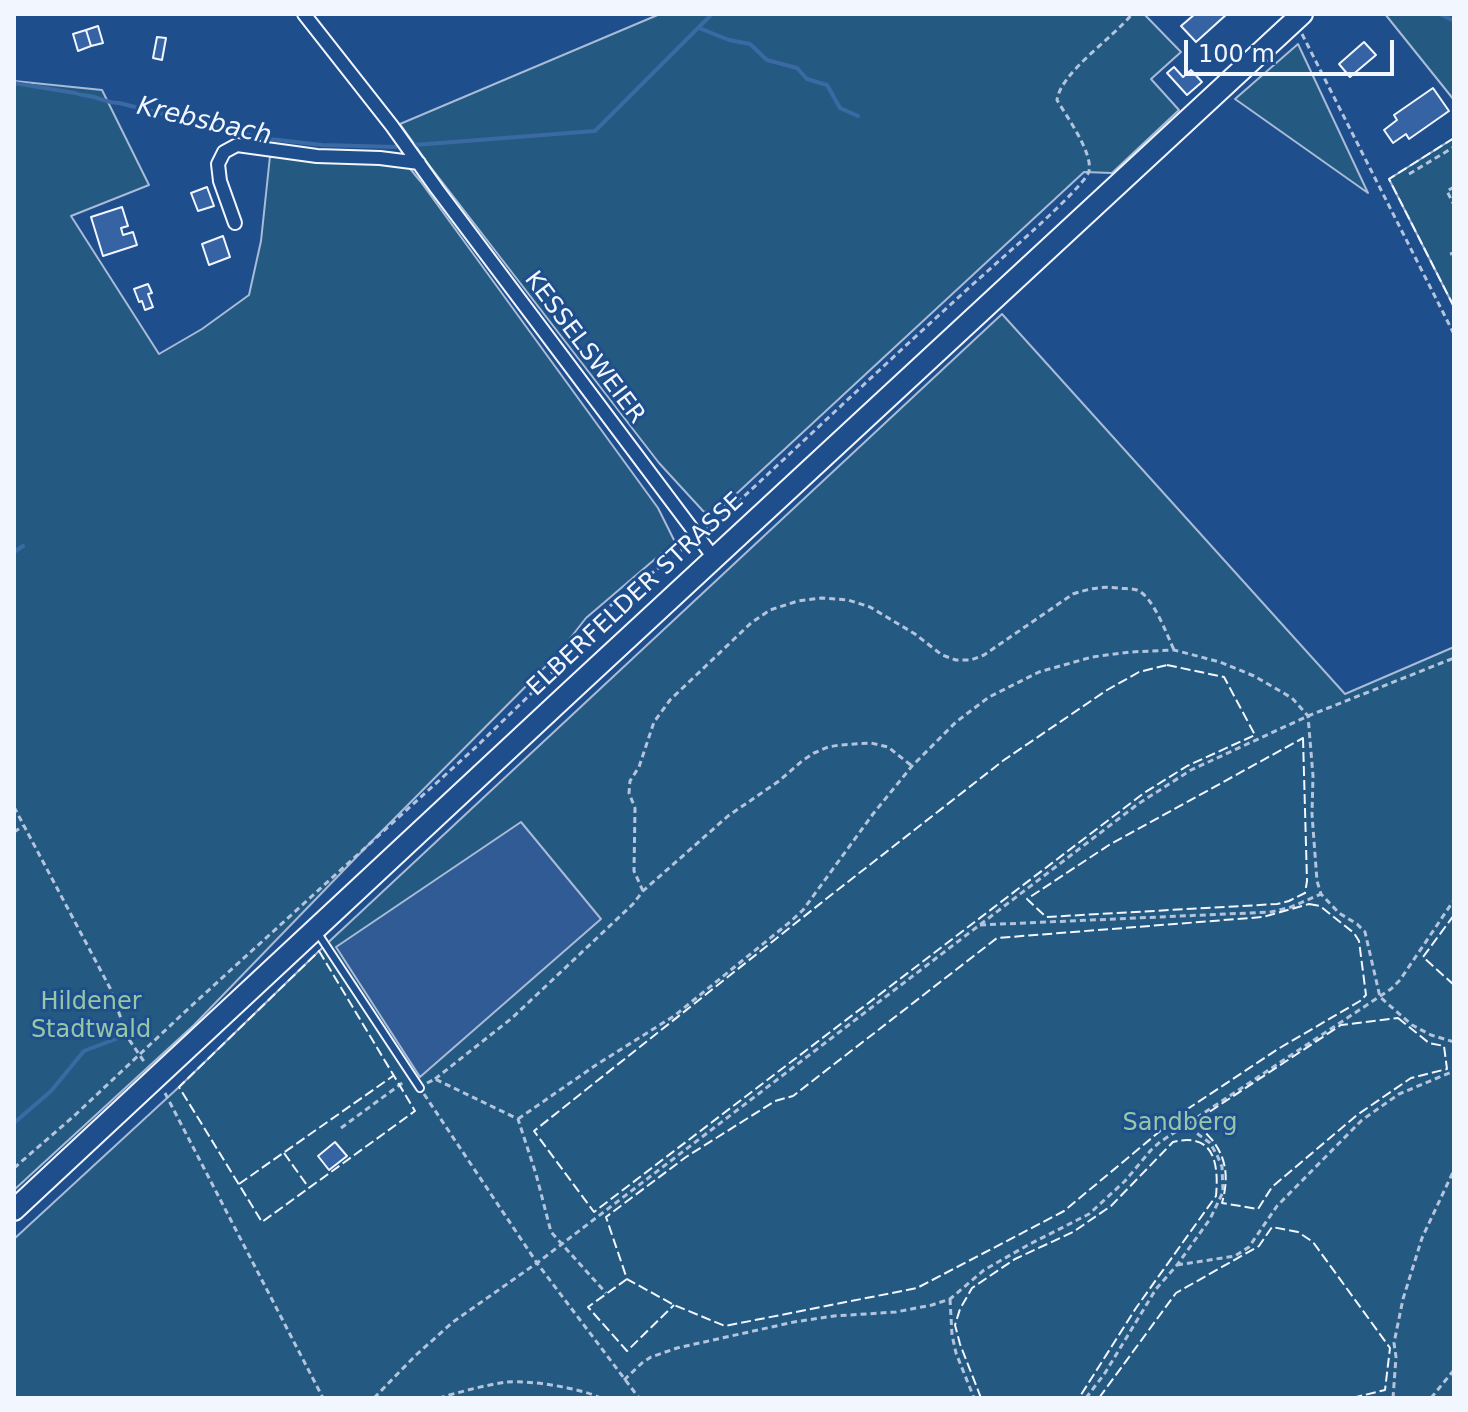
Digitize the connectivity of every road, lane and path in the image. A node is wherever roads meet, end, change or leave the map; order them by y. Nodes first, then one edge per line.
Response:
1 (304, 14) edge
2 (1132, 14) edge
3 (1299, 17) edge
4 (1454, 147) edge
5 (419, 163) junction
6 (1409, 174) dead end
7 (1454, 187) edge
8 (1454, 205) edge
9 (235, 223) dead end
10 (1454, 334) edge
11 (698, 537) junction
12 (714, 558) junction
13 (1174, 650) junction
14 (1454, 658) edge
15 (1308, 716) junction
16 (912, 766) junction
17 (14, 807) edge
18 (23, 826) junction
19 (14, 832) edge
20 (643, 891) junction
21 (1321, 894) junction
22 (1454, 900) edge
23 (978, 925) junction
24 (315, 929) junction
25 (1380, 997) junction
26 (1454, 1042) edge
27 (139, 1054) junction
28 (1454, 1071) edge
29 (411, 1076) junction
30 (435, 1079) junction
31 (159, 1082) junction
32 (420, 1088) junction
33 (518, 1119) junction
34 (1188, 1123) junction
35 (341, 1128) dead end
36 (14, 1168) edge
37 (1454, 1170) edge
38 (14, 1210) edge
39 (562, 1244) junction
40 (537, 1263) junction
41 (1177, 1265) junction
42 (606, 1293) dead end
43 (950, 1299) junction
44 (1454, 1370) edge
45 (624, 1380) junction
46 (322, 1397) edge
47 (374, 1398) edge
48 (439, 1398) edge
49 (601, 1398) edge
50 (639, 1398) edge
51 (974, 1398) edge
52 (1086, 1398) edge
53 (1393, 1398) edge
54 (1431, 1398) edge

1 - 5 street, KESSELSWEIER
2 - 11 path
3 - 10 path
3 - 12 main road, ELBERFELDER STRASSE
4 - 6 path
5 - 9 street
5 - 11 street, KESSELSWEIER
7 - 8 path
11 - 12 street, KESSELSWEIER
11 - 27 path
12 - 24 main road, ELBERFELDER STRASSE
13 - 15 path
13 - 16 path
13 - 20 path
14 - 15 path
15 - 21 path
15 - 23 path
16 - 20 path
16 - 33 path
17 - 18 path
18 - 19 path
18 - 27 path
20 - 30 path
21 - 23 path
21 - 25 path
22 - 25 path
23 - 39 path
24 - 29 lane
24 - 31 main road, ELBERFELDER STRASSE
25 - 26 path
25 - 34 path
27 - 31 path
27 - 36 path
28 - 41 path
29 - 32 lane
29 - 35 path
30 - 32 path
30 - 33 path
31 - 38 main road, ELBERFELDER STRASSE
31 - 46 path
32 - 40 path
33 - 39 path
34 - 41 path
34 - 43 path
37 - 53 path
39 - 40 path
39 - 42 path
40 - 45 path
40 - 47 path
41 - 52 path
43 - 45 path
43 - 51 path
44 - 54 path
45 - 50 path
48 - 49 path

